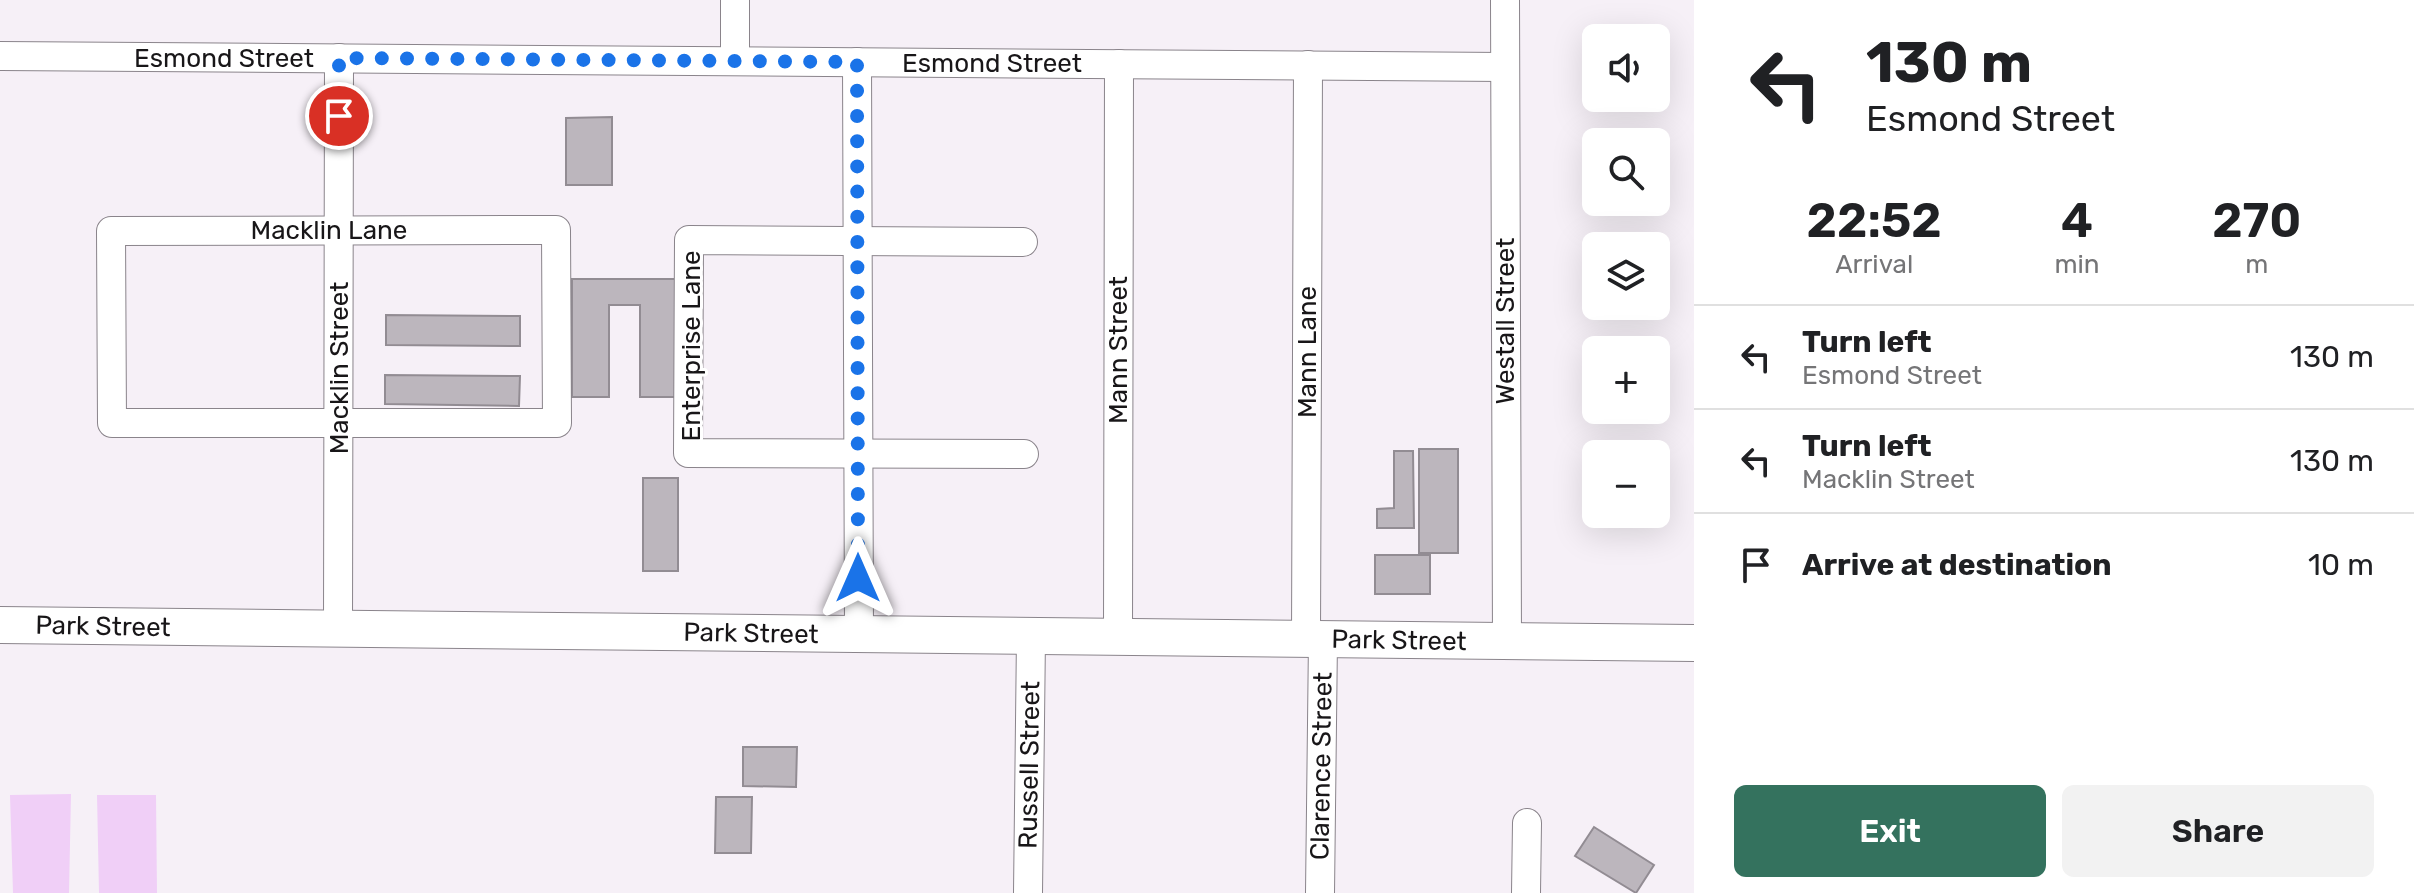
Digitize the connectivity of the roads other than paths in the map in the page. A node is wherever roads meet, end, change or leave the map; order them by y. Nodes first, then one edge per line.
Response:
1 (735, 0) edge
2 (1505, 0) edge
3 (0, 56) edge
4 (339, 58) junction
5 (735, 61) junction
6 (857, 62) junction
7 (1119, 64) junction
8 (1308, 65) junction
9 (1504, 67) junction
10 (339, 230) junction
11 (857, 241) junction
12 (1023, 242) dead end
13 (339, 423) junction
14 (858, 453) junction
15 (1024, 454) dead end
16 (0, 625) edge
17 (338, 629) junction
18 (859, 634) junction
19 (1031, 636) junction
20 (1118, 637) junction
21 (1314, 639) junction
22 (1507, 641) junction
23 (1694, 643) edge
24 (1527, 823) dead end
25 (1028, 893) edge
26 (1320, 893) edge
27 (1526, 893) edge

1 - 5 street
2 - 9 street, Westall Street
3 - 4 street, Esmond Street
4 - 5 street, Esmond Street
4 - 10 street, Macklin Street
5 - 6 street, Esmond Street
6 - 7 street, Esmond Street
6 - 11 street
7 - 8 street, Esmond Street
7 - 20 street, Mann Street
8 - 9 street, Esmond Street
8 - 21 street, Mann Lane
9 - 22 street, Westall Street
10 - 13 street, Macklin Street
10 - 13 street, Macklin Lane
10 - 13 street, Macklin Lane
11 - 12 street, Enterprise Lane
11 - 14 street
11 - 14 street, Enterprise Lane
13 - 17 street, Macklin Street
14 - 15 street, Enterprise Lane
14 - 18 street
16 - 17 street, Park Street
17 - 18 street, Park Street
18 - 19 street, Park Street
19 - 20 street, Park Street
19 - 25 street, Russell Street
20 - 21 street, Park Street
21 - 22 street, Park Street
21 - 26 street, Clarence Street
22 - 23 street, Park Street
24 - 27 street

